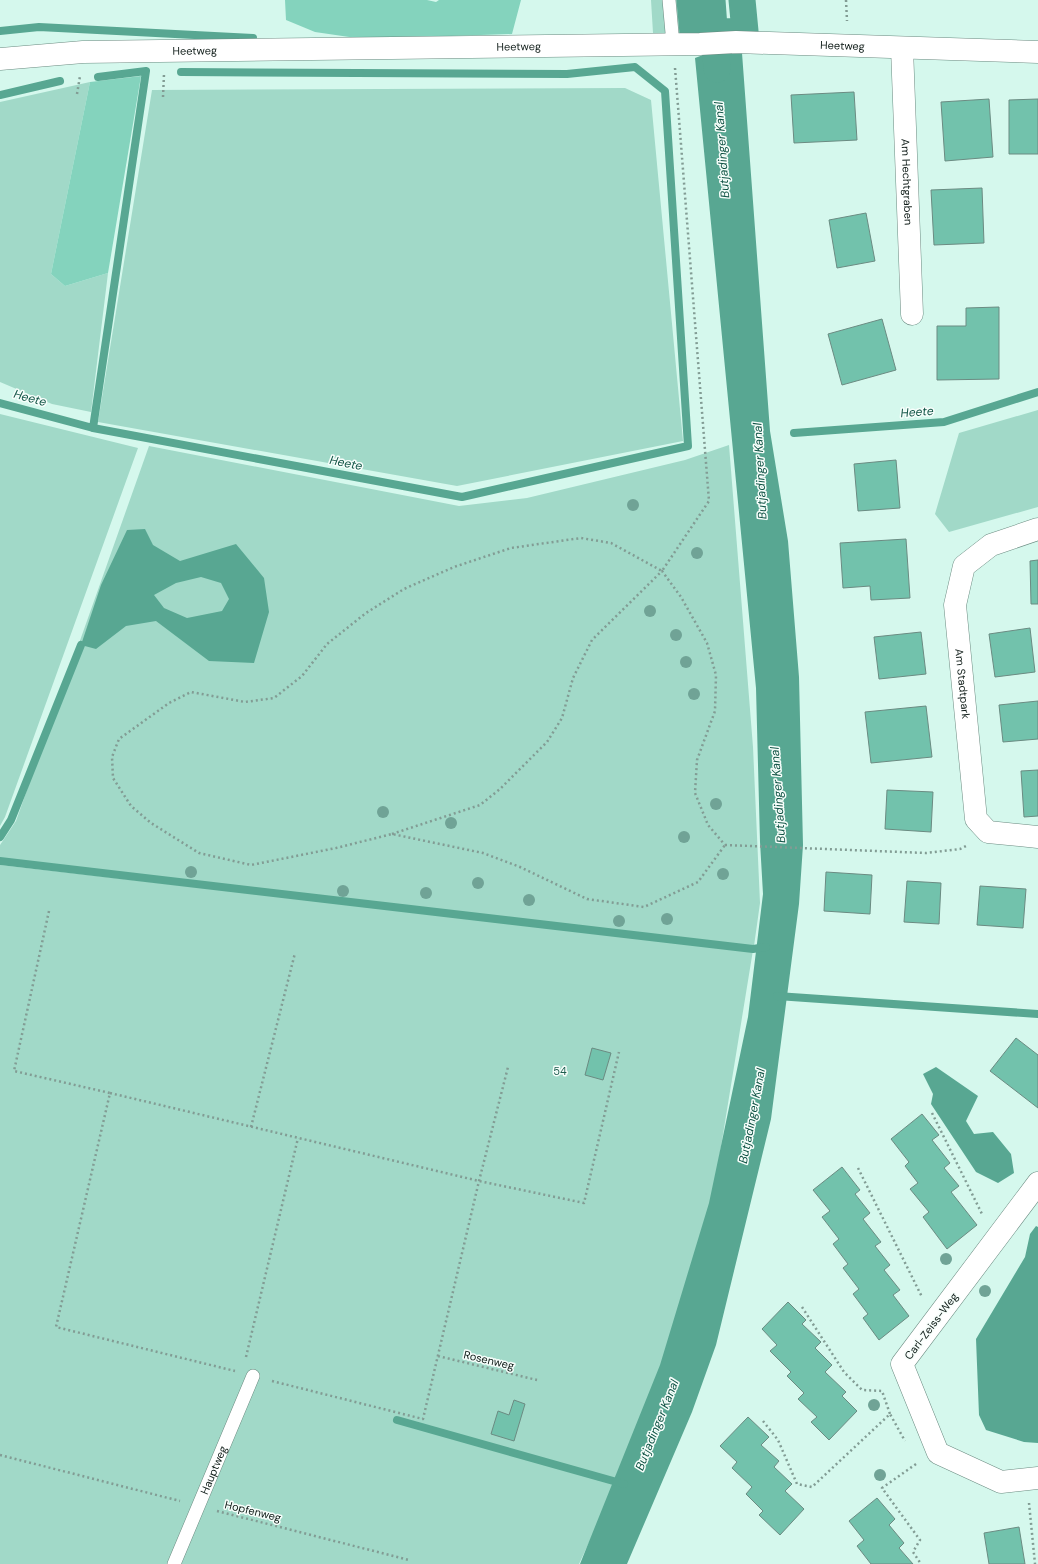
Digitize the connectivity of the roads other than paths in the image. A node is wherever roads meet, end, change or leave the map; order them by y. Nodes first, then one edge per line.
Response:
1 (669, 0) edge
2 (673, 44) junction
3 (902, 48) junction
4 (1038, 52) edge
5 (0, 59) edge
6 (912, 314) dead end
7 (1038, 529) edge
8 (1038, 837) edge
9 (1038, 1183) edge
10 (252, 1376) dead end
11 (1038, 1478) edge
12 (174, 1564) edge

1 - 2 lane
2 - 3 street, Heetweg
2 - 5 street, Heetweg
3 - 4 street, Heetweg
3 - 6 street, Am Hechtgraben
7 - 8 street, Am Stadtpark
9 - 11 street, Carl-Zeiss-Weg
10 - 12 lane, Hauptweg

